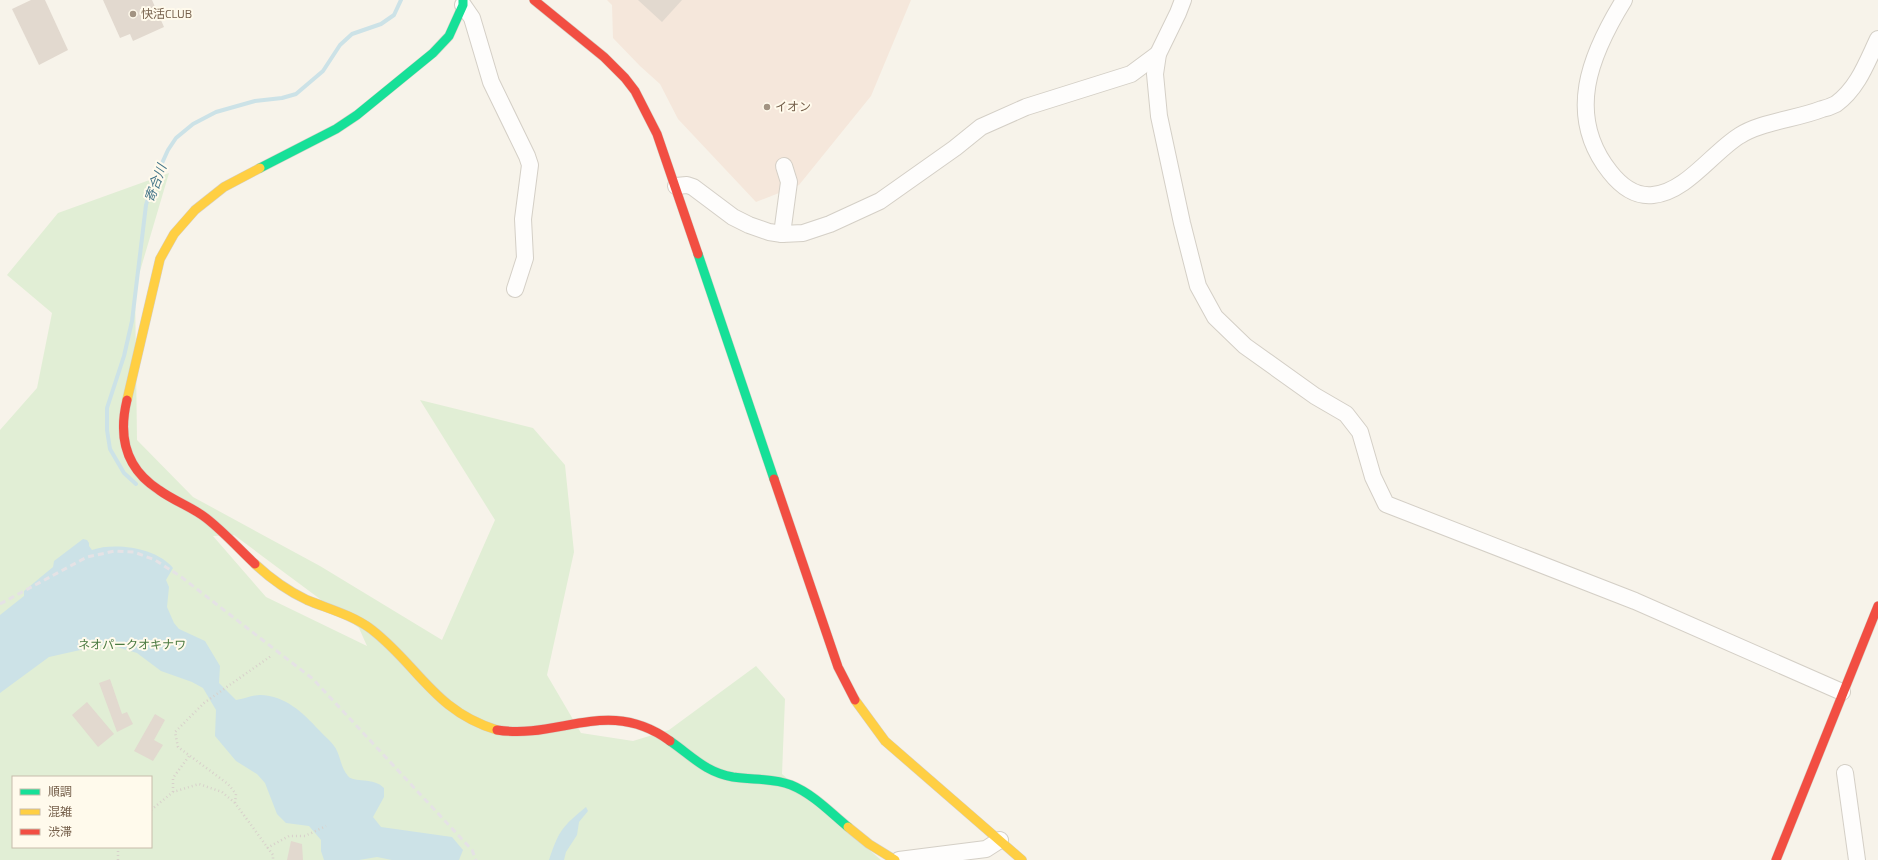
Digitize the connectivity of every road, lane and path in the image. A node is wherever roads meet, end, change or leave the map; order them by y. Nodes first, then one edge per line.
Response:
1 (534, 0) edge
2 (1183, 0) edge
3 (1624, 0) edge
4 (463, 3) edge
5 (1878, 39) edge
6 (1158, 54) junction
7 (784, 166) dead end
8 (676, 186) junction
9 (782, 234) junction
10 (515, 289) dead end
11 (1878, 606) edge
12 (271, 656) dead end
13 (1842, 692) junction
14 (189, 756) junction
15 (1845, 773) dead end
16 (173, 792) junction
17 (235, 803) junction
18 (152, 809) edge
19 (326, 826) dead end
20 (1000, 840) junction
21 (118, 848) edge
22 (267, 848) junction
23 (118, 860) edge
24 (274, 860) edge
25 (895, 860) edge
26 (899, 860) edge
27 (1022, 860) edge
28 (1776, 860) edge
29 (1857, 860) edge

1 - 8 street
2 - 6 street
3 - 5 street
4 - 10 street
4 - 25 street
6 - 9 street
6 - 13 street
7 - 9 street
8 - 9 street
8 - 20 street
11 - 13 street
12 - 14 path
13 - 28 street
14 - 16 path
14 - 17 path
15 - 29 street
16 - 17 path
16 - 18 path
17 - 22 path
19 - 22 path
20 - 26 street
20 - 27 street
21 - 23 path
22 - 24 path

